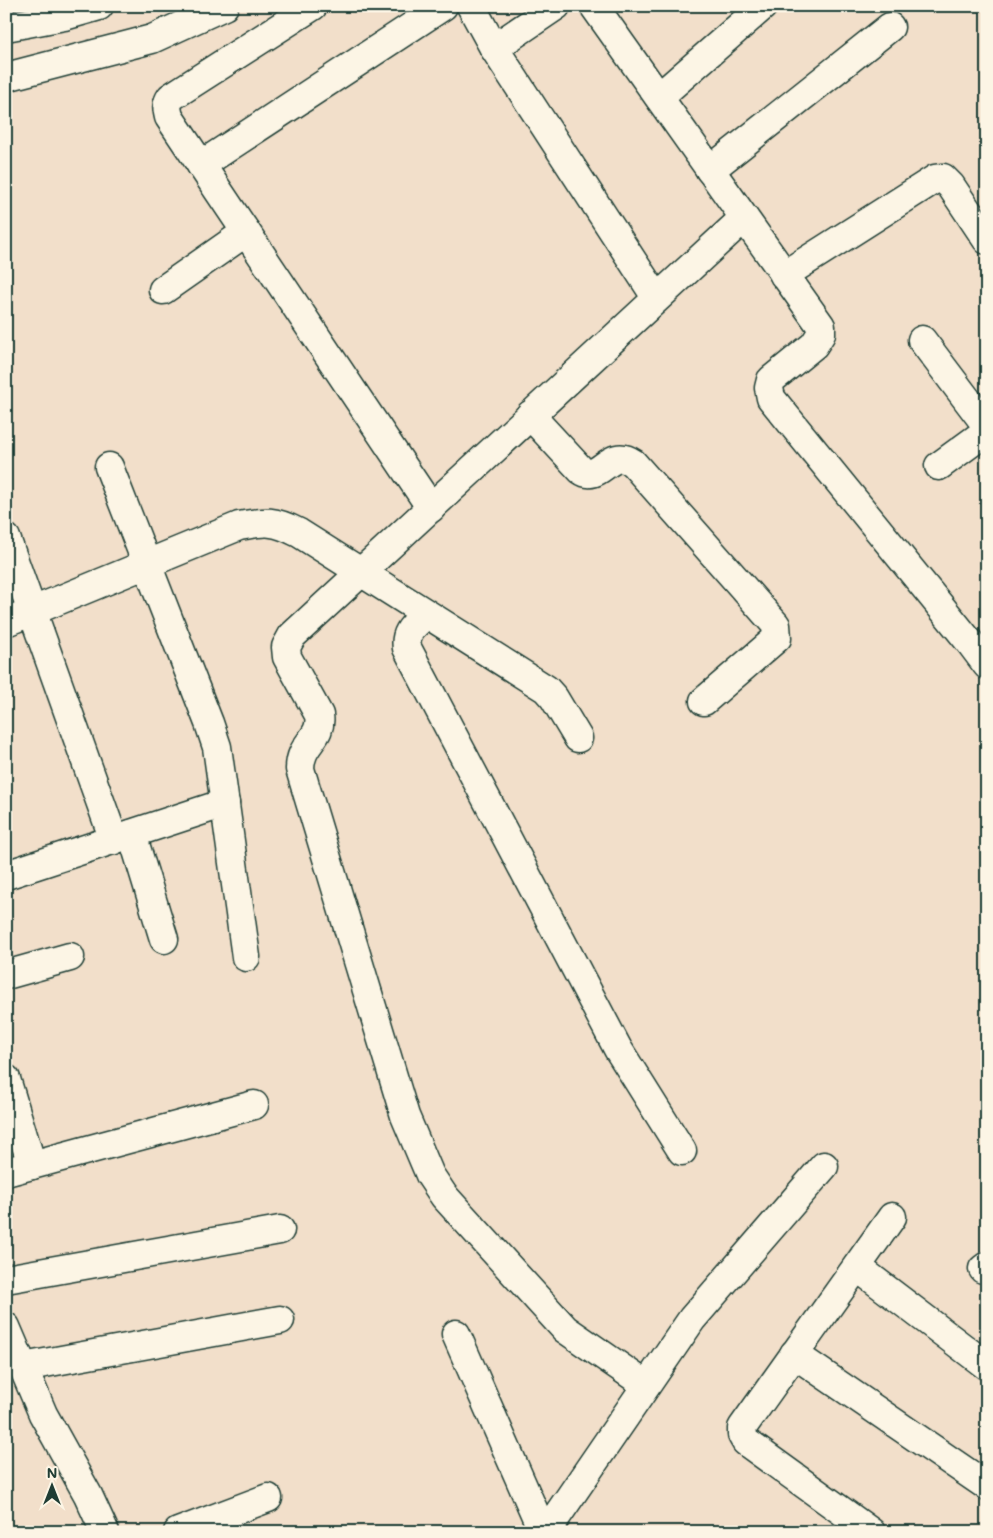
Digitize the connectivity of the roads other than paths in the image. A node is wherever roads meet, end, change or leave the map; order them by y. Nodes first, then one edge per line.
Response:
1 (99, 6) edge
2 (224, 6) edge
3 (313, 6) edge
4 (444, 6) edge
5 (471, 6) edge
6 (556, 6) edge
7 (594, 6) edge
8 (764, 6) edge
9 (6, 27) edge
10 (890, 27) dead end
11 (494, 48) junction
12 (6, 77) edge
13 (658, 97) junction
14 (201, 164) junction
15 (710, 170) junction
16 (744, 218) junction
17 (246, 232) junction
18 (987, 240) edge
19 (784, 275) junction
20 (162, 290) dead end
21 (656, 297) junction
22 (922, 340) dead end
23 (530, 415) junction
24 (987, 426) edge
25 (987, 430) edge
26 (939, 466) dead end
27 (109, 467) dead end
28 (431, 508) junction
29 (6, 538) edge
30 (147, 564) junction
31 (361, 573) junction
32 (32, 612) junction
33 (426, 614) junction
34 (6, 622) edge
35 (987, 665) edge
36 (704, 701) dead end
37 (578, 738) dead end
38 (225, 803) junction
39 (123, 837) junction
40 (6, 875) edge
41 (164, 939) dead end
42 (70, 957) dead end
43 (246, 957) dead end
44 (6, 975) edge
45 (6, 1079) edge
46 (254, 1105) dead end
47 (682, 1151) dead end
48 (32, 1165) junction
49 (824, 1166) dead end
50 (6, 1172) edge
51 (892, 1217) dead end
52 (280, 1230) dead end
53 (857, 1267) junction
54 (6, 1279) edge
55 (280, 1320) dead end
56 (6, 1327) edge
57 (456, 1334) dead end
58 (794, 1354) junction
59 (987, 1366) edge
60 (23, 1367) junction
61 (646, 1385) junction
62 (987, 1486) edge
63 (268, 1498) dead end
64 (105, 1532) edge
65 (178, 1532) edge
66 (545, 1532) edge
67 (870, 1532) edge

1 - 9 street
2 - 12 street
3 - 14 street
4 - 14 street
5 - 11 street
6 - 11 street
7 - 13 street
8 - 13 street
10 - 15 street
11 - 21 street
13 - 15 street
14 - 17 street
15 - 16 street
16 - 19 street
16 - 21 street
17 - 20 street
17 - 28 street
18 - 19 street
19 - 35 street
21 - 23 street
22 - 24 street
23 - 28 street
23 - 36 street
25 - 26 street
27 - 30 street
28 - 31 street
29 - 32 street
30 - 31 street
30 - 32 street
30 - 38 street
31 - 33 street
31 - 61 street
32 - 34 street
32 - 39 street
33 - 37 street
33 - 47 street
38 - 39 street
38 - 43 street
39 - 40 street
39 - 41 street
42 - 44 street
45 - 48 street
46 - 48 street
48 - 50 street
49 - 61 street
51 - 53 street
52 - 54 street
53 - 58 street
53 - 59 street
55 - 60 street
56 - 60 street
57 - 66 street
58 - 62 street
58 - 67 street
60 - 64 street
61 - 66 street
63 - 65 street

